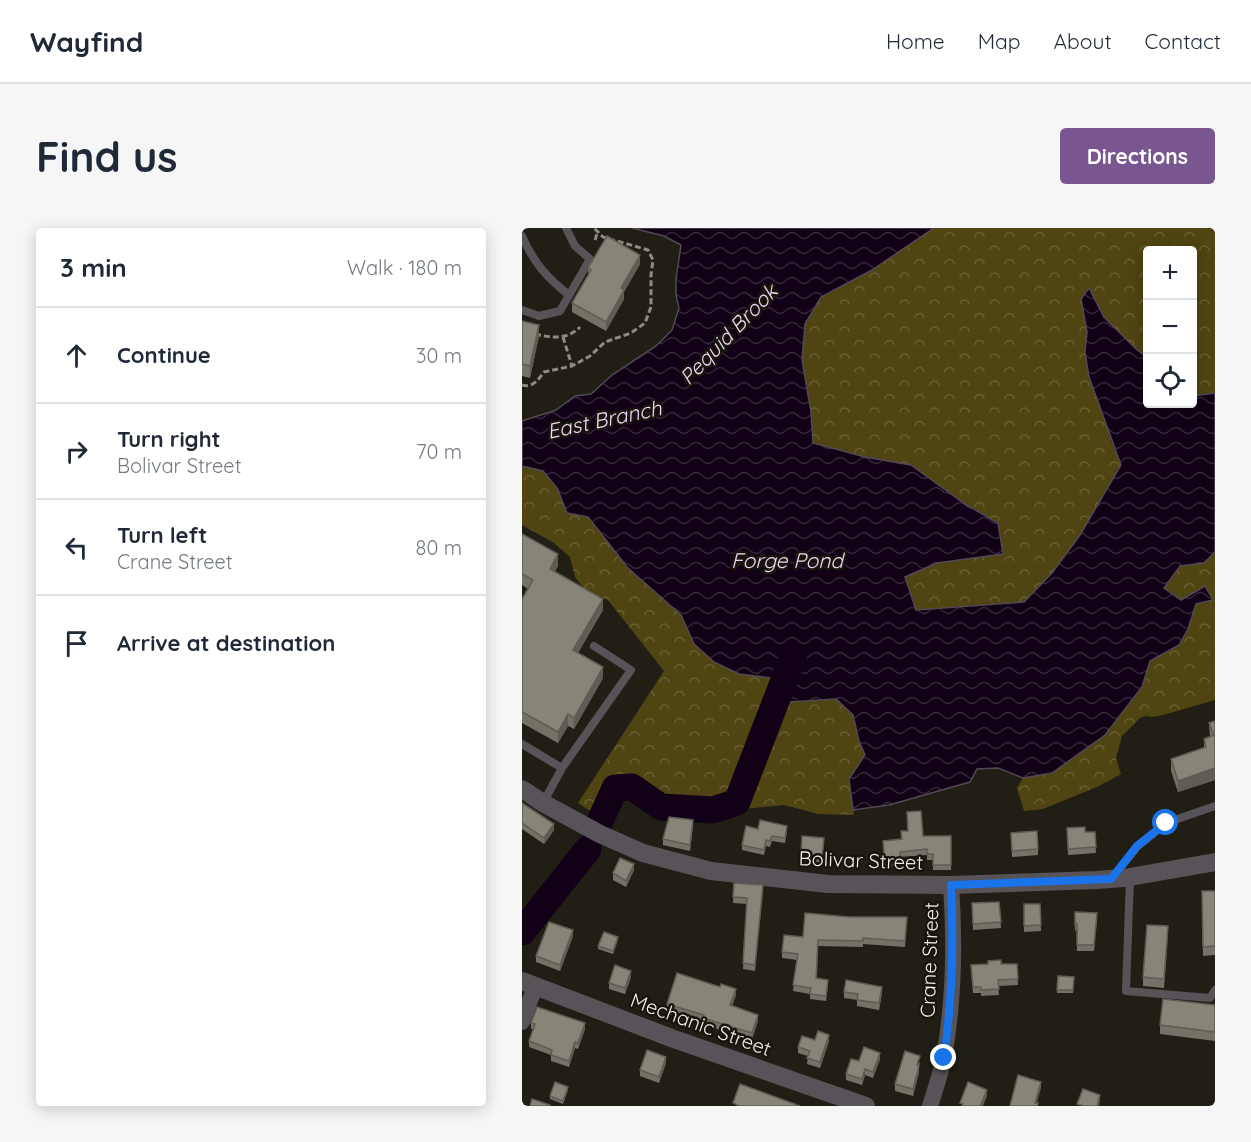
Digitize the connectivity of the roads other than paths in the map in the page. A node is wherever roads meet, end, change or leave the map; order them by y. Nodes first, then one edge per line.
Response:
1 (566, 228) edge
2 (522, 236) edge
3 (569, 295) junction
4 (522, 310) edge
5 (594, 646) dead end
6 (522, 744) edge
7 (562, 768) junction
8 (522, 789) edge
9 (543, 803) junction
10 (1215, 806) edge
11 (1215, 862) edge
12 (1130, 878) junction
13 (1111, 879) junction
14 (951, 885) junction
15 (529, 984) edge
16 (1215, 990) edge
17 (522, 1022) edge
18 (866, 1106) edge
19 (930, 1106) edge

1 - 3 lane
2 - 3 lane
3 - 4 lane
5 - 7 lane
6 - 7 lane
7 - 9 lane
8 - 9 street, Bolivar Street
9 - 14 street, Bolivar Street
10 - 13 lane
11 - 12 street, Bolivar Street
12 - 13 street, Bolivar Street
12 - 16 lane
13 - 14 street, Bolivar Street
14 - 19 street, Crane Street
15 - 17 street
15 - 18 street, Mechanic Street

